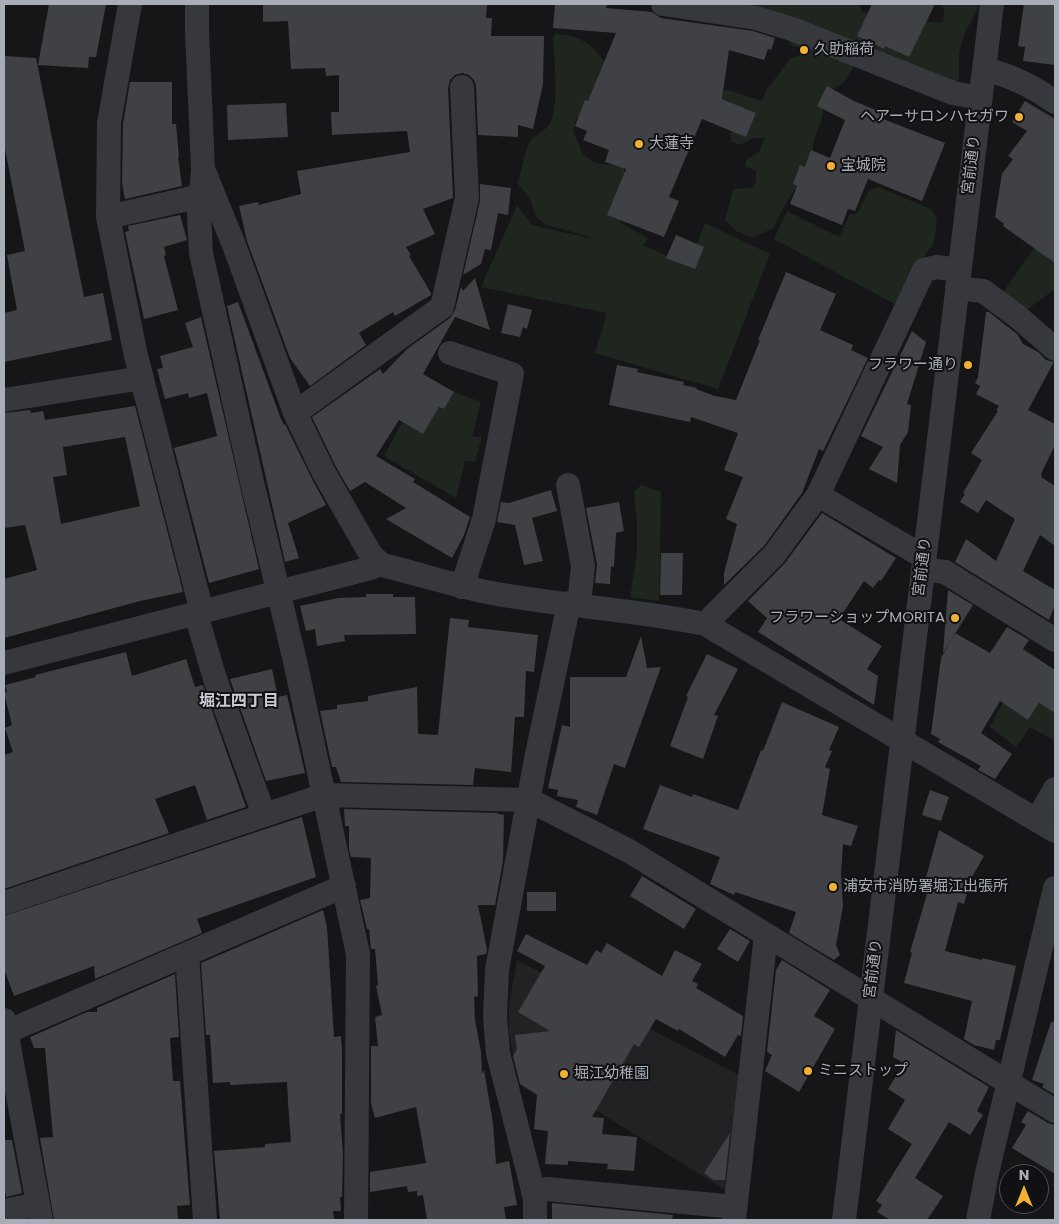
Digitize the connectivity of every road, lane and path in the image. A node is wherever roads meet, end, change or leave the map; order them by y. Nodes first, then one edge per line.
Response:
1 (130, 4) edge
2 (197, 4) edge
3 (663, 4) edge
4 (992, 4) edge
5 (984, 69) junction
6 (462, 87) dead end
7 (980, 98) junction
8 (1055, 102) edge
9 (203, 169) junction
10 (201, 196) junction
11 (108, 217) junction
12 (958, 279) junction
13 (1055, 349) edge
14 (450, 353) dead end
15 (142, 378) junction
16 (4, 400) edge
17 (296, 413) junction
18 (568, 485) dead end
19 (818, 495) junction
20 (377, 562) junction
21 (924, 563) junction
22 (462, 587) junction
23 (279, 591) junction
24 (574, 604) junction
25 (199, 613) junction
26 (705, 624) junction
27 (1055, 640) edge
28 (4, 663) edge
29 (902, 741) junction
30 (1055, 789) edge
31 (324, 795) junction
32 (529, 800) junction
33 (264, 815) junction
34 (1046, 826) edge
35 (344, 886) junction
36 (1055, 888) edge
37 (4, 903) edge
38 (766, 936) junction
39 (187, 954) junction
40 (871, 998) junction
41 (5, 1028) edge
42 (1010, 1084) junction
43 (1055, 1111) edge
44 (533, 1192) junction
45 (4, 1211) edge
46 (40, 1212) edge
47 (735, 1214) edge
48 (205, 1220) edge
49 (356, 1220) edge
50 (534, 1220) edge
51 (844, 1220) edge
52 (978, 1220) edge

1 - 11 street
2 - 9 street
3 - 7 street
4 - 5 street, 宮前通り
5 - 7 street, 宮前通り
5 - 8 street
6 - 17 street
7 - 12 street, 宮前通り
9 - 10 street
9 - 17 street
10 - 11 street
10 - 23 street
11 - 15 street
12 - 13 street
12 - 19 street
12 - 21 street, 宮前通り
14 - 22 street
15 - 16 street
15 - 25 street
17 - 20 street
18 - 24 street
19 - 21 street
19 - 26 street
20 - 22 street
20 - 23 street
21 - 27 street
21 - 29 street, 宮前通り
22 - 24 street
23 - 25 street
23 - 31 street
24 - 26 street
24 - 32 street
25 - 28 street
25 - 33 street
26 - 29 street
29 - 34 street
29 - 40 street, 宮前通り
30 - 34 street
31 - 32 street
31 - 33 street
31 - 35 street
32 - 38 street
32 - 44 street
33 - 37 street
35 - 39 street
35 - 49 street
36 - 42 street
38 - 40 street
38 - 47 street
39 - 41 street
39 - 48 street
40 - 42 street
40 - 51 street, 宮前通り
41 - 46 street
42 - 43 street
42 - 52 street
44 - 47 street
44 - 50 street
45 - 46 street

